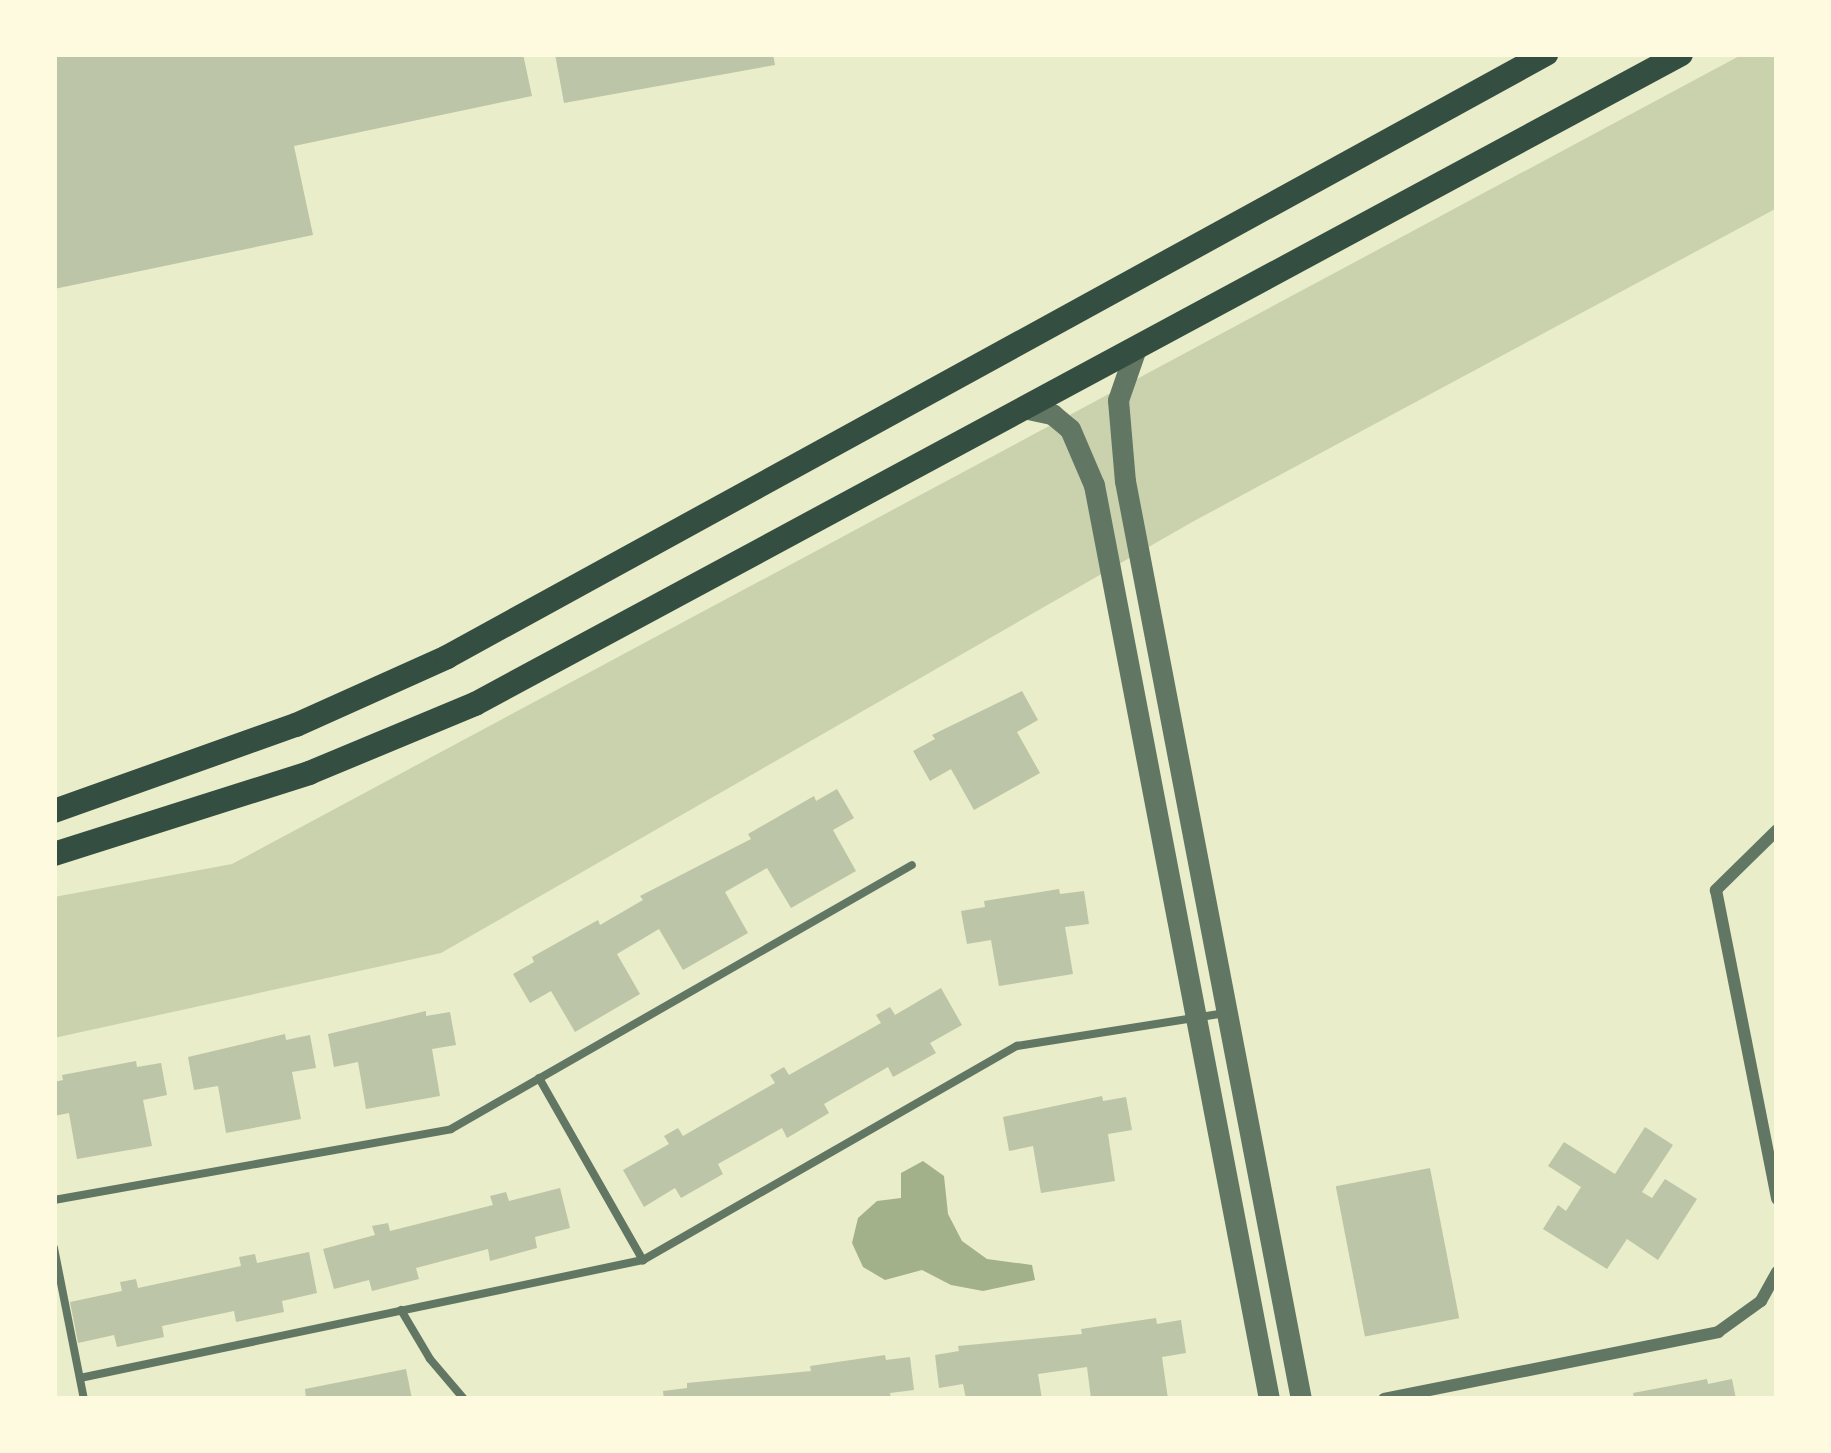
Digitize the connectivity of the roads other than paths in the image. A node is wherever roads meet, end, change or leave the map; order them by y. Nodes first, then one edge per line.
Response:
1 (1546, 54) edge
2 (1681, 54) edge
3 (1135, 351) junction
4 (1028, 409) junction
5 (54, 811) edge
6 (1777, 830) edge
7 (54, 854) edge
8 (912, 865) dead end
9 (1227, 1013) junction
10 (1196, 1018) junction
11 (539, 1078) junction
12 (1777, 1199) edge
13 (54, 1200) edge
14 (54, 1248) edge
15 (644, 1260) junction
16 (1777, 1272) edge
17 (401, 1310) junction
18 (80, 1378) junction
19 (84, 1399) edge
20 (464, 1399) edge
21 (1268, 1399) edge
22 (1301, 1399) edge
23 (1384, 1399) edge

1 - 5 main road
2 - 3 main road
3 - 4 main road
3 - 9 street
4 - 7 main road
4 - 10 street
6 - 12 street
8 - 11 lane
9 - 10 lane
9 - 22 street
10 - 15 lane
10 - 21 street
11 - 13 lane
11 - 15 lane
14 - 18 lane
15 - 17 lane
16 - 23 street
17 - 18 lane
17 - 20 lane
18 - 19 lane

